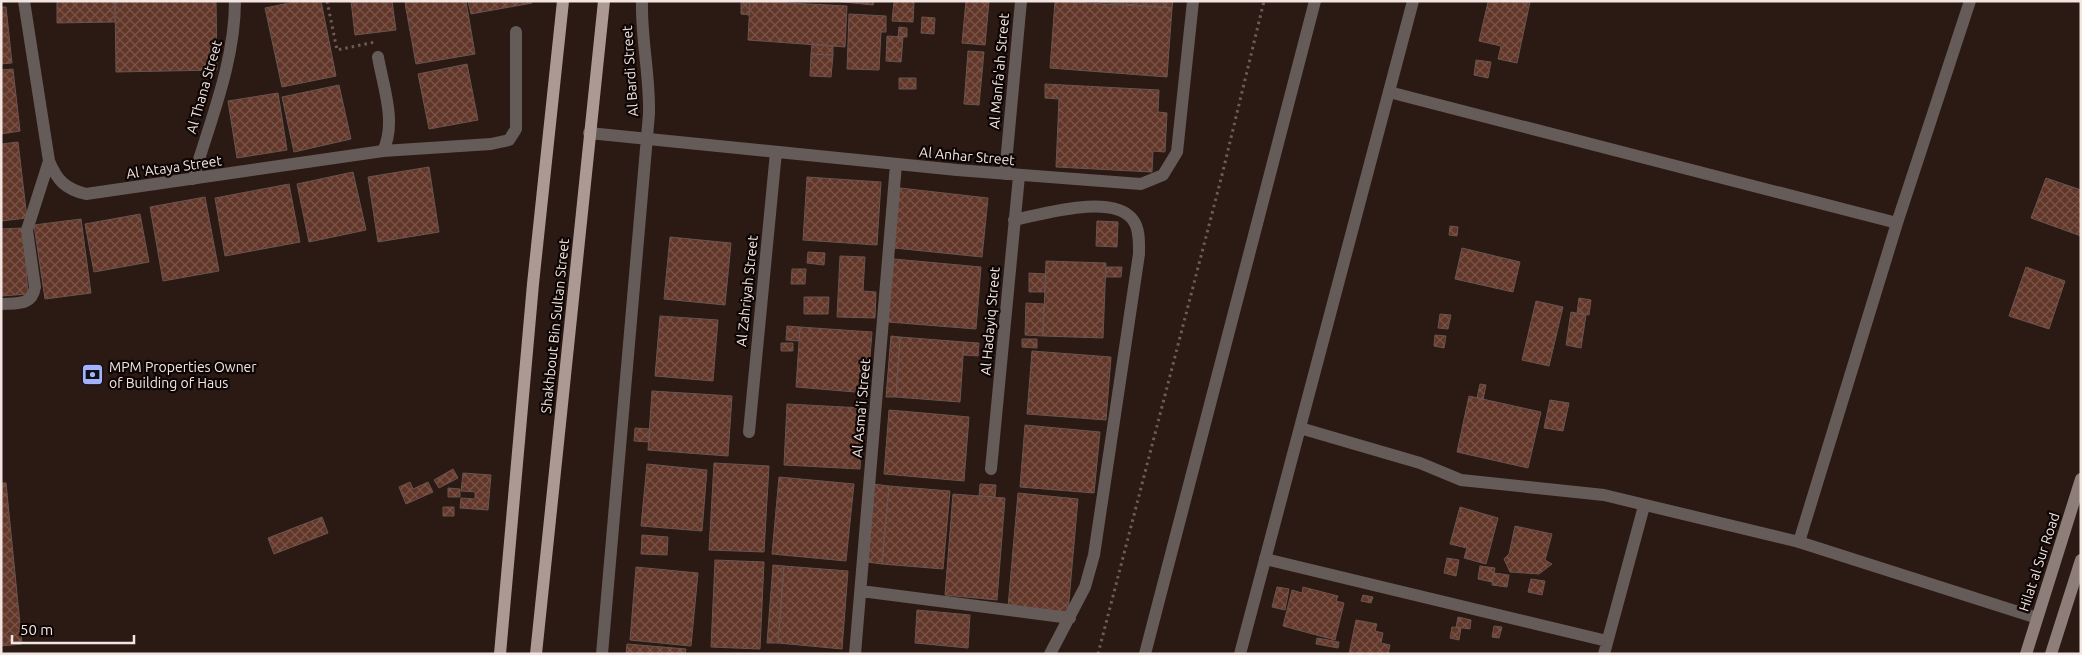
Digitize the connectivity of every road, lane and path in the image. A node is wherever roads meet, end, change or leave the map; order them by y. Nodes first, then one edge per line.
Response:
1 (24, 1) edge
2 (235, 1) edge
3 (327, 1) edge
4 (563, 1) edge
5 (604, 1) edge
6 (642, 1) edge
7 (1021, 1) edge
8 (1193, 1) edge
9 (1264, 1) edge
10 (1315, 1) edge
11 (1413, 1) edge
12 (1970, 1) edge
13 (516, 32) dead end
14 (378, 57) joint
15 (1389, 92) junction
16 (589, 133) junction
17 (647, 139) junction
18 (383, 151) junction
19 (776, 152) junction
20 (49, 161) junction
21 (896, 164) junction
22 (1005, 174) junction
23 (1019, 176) junction
24 (193, 179) junction
25 (1014, 220) junction
26 (1897, 223) junction
27 (1, 304) edge
28 (1300, 428) junction
29 (749, 432) dead end
30 (991, 469) dead end
31 (2081, 480) edge
32 (1644, 506) junction
33 (1799, 542) junction
34 (1265, 559) junction
35 (2081, 560) edge
36 (2081, 583) edge
37 (861, 591) junction
38 (1070, 618) junction
39 (2037, 618) junction
40 (2059, 627) junction
41 (1605, 648) edge
42 (500, 654) edge
43 (536, 654) edge
44 (602, 654) edge
45 (855, 654) edge
46 (1050, 654) edge
47 (1098, 654) edge
48 (1145, 654) edge
49 (1240, 654) edge
50 (2026, 654) edge
51 (2051, 654) edge

1 - 20 street, Al 'Ataya Street
2 - 24 street, Al Thana Street
3 - 14 path
4 - 42 main road, Shakhbout Bin Sultan Street
5 - 16 main road, Shakhbout Bin Sultan Street
6 - 17 street, Al Bardi Street
7 - 22 street, Al Manfa'ah Street
8 - 23 street, Al Anhar Street
9 - 47 path
10 - 48 street
11 - 15 street
12 - 26 street
13 - 18 street, Al 'Ataya Street
14 - 18 street
15 - 26 street
15 - 28 street
16 - 17 street, Al Anhar Street
16 - 43 main road, Shakhbout Bin Sultan Street
17 - 19 street, Al Anhar Street
17 - 44 street, Al Bardi Street
18 - 24 street, Al 'Ataya Street
19 - 21 street, Al Anhar Street
19 - 29 street, Al Zahriyah Street
20 - 24 street, Al 'Ataya Street
20 - 27 street
21 - 22 street, Al Anhar Street
21 - 37 street, Al Asma'i Street
22 - 23 street, Al Anhar Street
23 - 25 street, Al Hadayiq Street
25 - 30 street, Al Hadayiq Street
25 - 38 street
26 - 33 street
28 - 32 street
28 - 34 street
31 - 39 main road, Hilat al Sur Road
32 - 33 street
32 - 41 street
33 - 39 street
34 - 41 street
34 - 49 street
35 - 40 main road
36 - 40 street
37 - 38 street
37 - 45 street, Al Asma'i Street
38 - 46 street
39 - 50 main road, Hilat al Sur Road
40 - 51 main road

